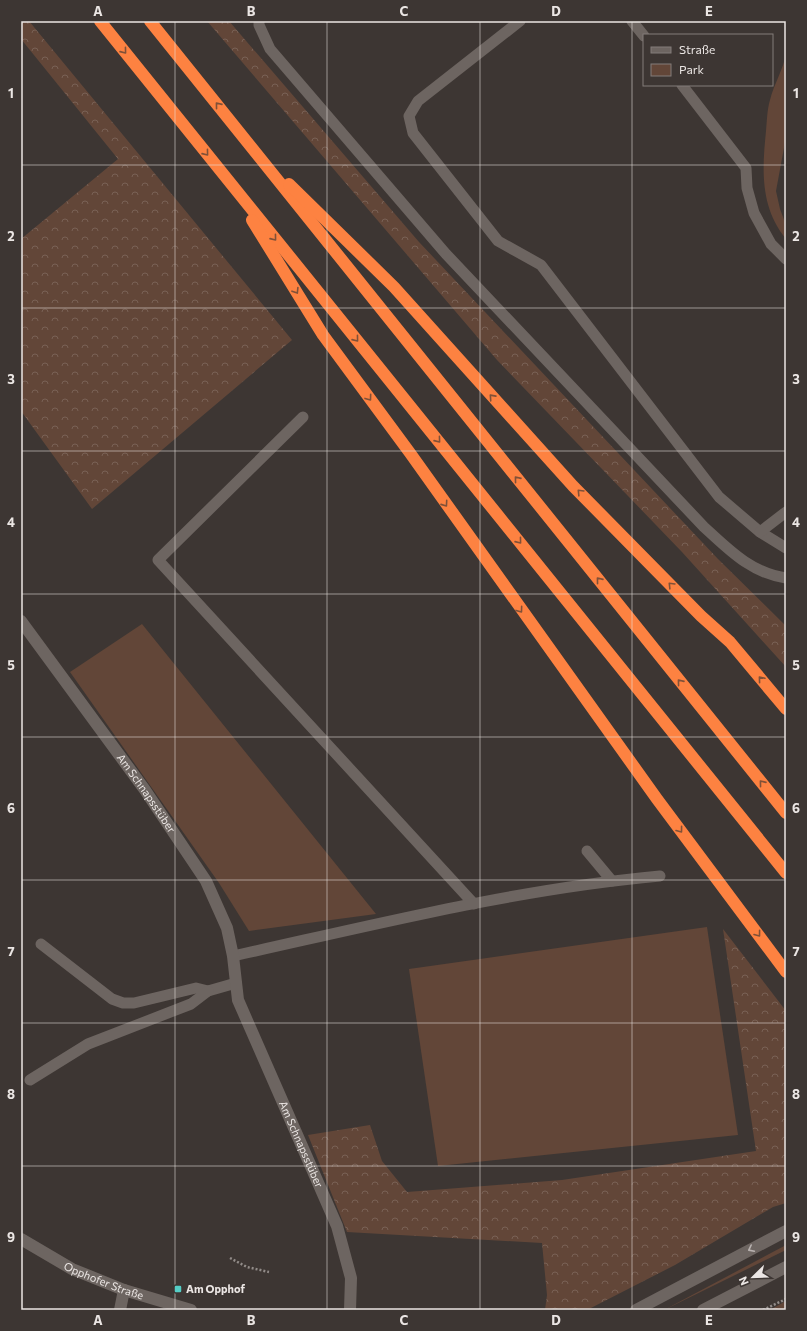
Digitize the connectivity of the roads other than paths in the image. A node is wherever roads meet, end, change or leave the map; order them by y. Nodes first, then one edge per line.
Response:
1 (100, 21) edge
2 (150, 21) edge
3 (259, 21) edge
4 (520, 21) edge
5 (632, 21) edge
6 (643, 35) edge
7 (683, 86) edge
8 (252, 147) junction
9 (224, 175) junction
10 (786, 259) edge
11 (302, 417) dead end
12 (786, 512) edge
13 (760, 532) junction
14 (786, 548) edge
15 (786, 578) edge
16 (21, 621) edge
17 (786, 709) edge
18 (786, 813) edge
19 (587, 851) dead end
20 (786, 873) edge
21 (660, 876) dead end
22 (612, 881) junction
23 (474, 904) junction
24 (41, 944) dead end
25 (233, 956) junction
26 (776, 957) junction
27 (786, 967) edge
28 (786, 972) edge
29 (236, 983) junction
30 (208, 991) junction
31 (30, 1080) dead end
32 (786, 1231) edge
33 (21, 1239) edge
34 (786, 1267) edge
35 (124, 1290) junction
36 (120, 1310) edge
37 (192, 1310) edge
38 (350, 1310) edge
39 (636, 1310) edge
40 (703, 1310) edge

1 -> 9 highway
8 -> 2 highway
3 - 15 lane
4 - 13 lane
5 - 6 lane
7 - 10 lane
17 -> 8 highway
18 -> 8 highway
9 -> 20 highway
9 -> 26 highway
11 - 23 lane
12 - 13 lane
13 - 14 lane
16 - 25 street, Am Schnapsstüber
19 - 22 lane
21 - 22 lane
22 - 23 lane
23 - 25 lane
24 - 30 lane
25 - 29 street, Am Schnapsstüber
26 - 27 highway
26 - 28 highway
29 - 30 lane
29 - 38 street, Am Schnapsstüber
30 - 31 lane
32 -> 39 street
33 - 35 street, Opphofer Straße
34 - 40 street
35 - 36 street
35 - 37 street, Opphofer Straße

